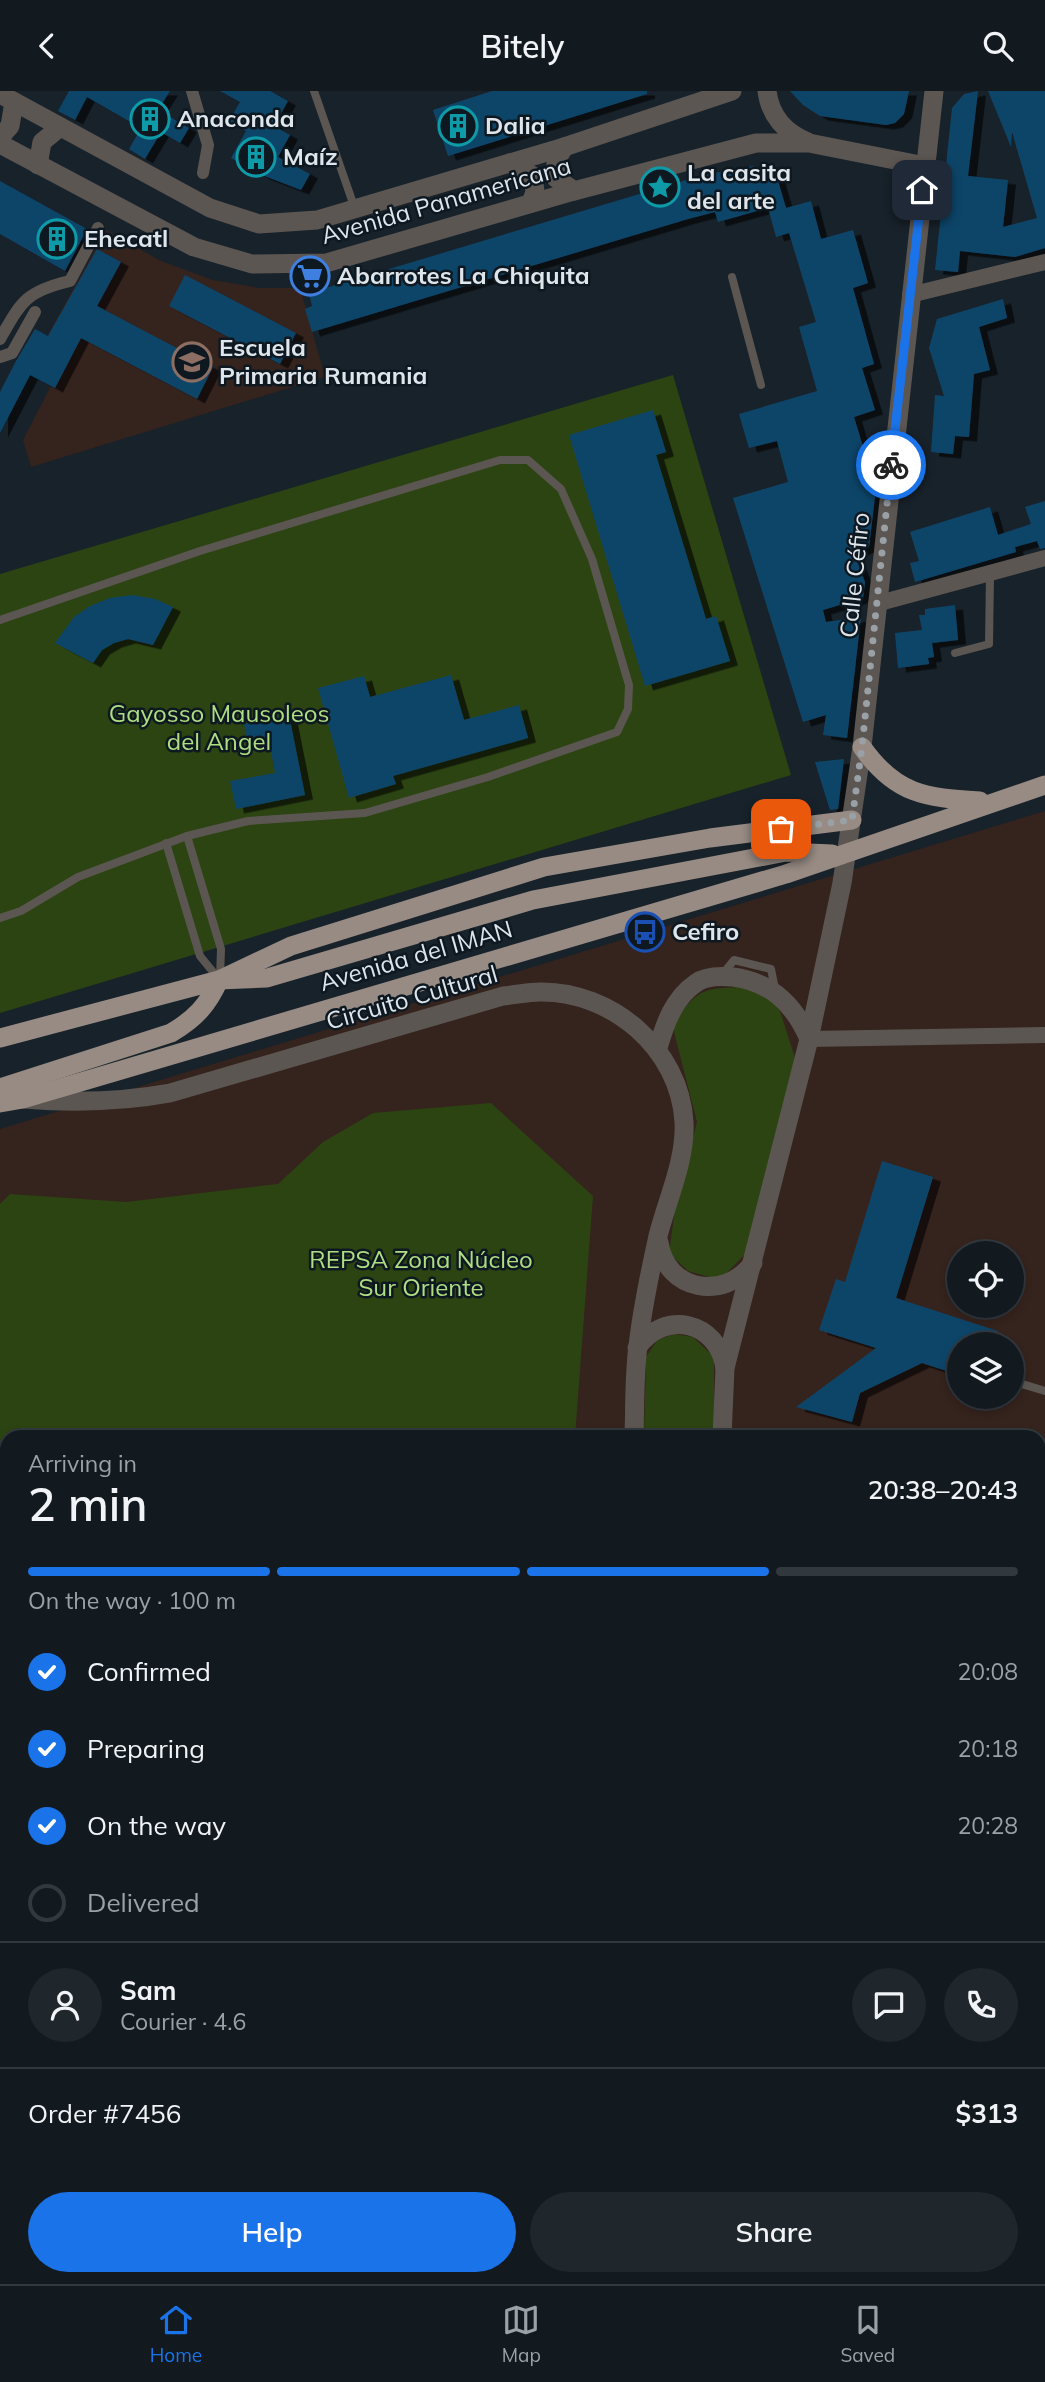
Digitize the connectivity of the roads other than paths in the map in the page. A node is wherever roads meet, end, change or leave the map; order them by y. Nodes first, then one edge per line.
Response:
1 (192, 91) edge
2 (314, 91) edge
3 (732, 91) edge
4 (767, 91) edge
5 (934, 91) edge
6 (7, 98) edge
7 (59, 128) junction
8 (0, 137) edge
9 (809, 143) junction
10 (0, 144) edge
11 (564, 147) junction
12 (510, 163) junction
13 (38, 165) junction
14 (925, 166) junction
15 (203, 173) dead end
16 (574, 191) junction
17 (531, 203) junction
18 (355, 209) junction
19 (98, 228) dead end
20 (1045, 262) edge
21 (732, 277) dead end
22 (910, 295) junction
23 (36, 312) dead end
24 (0, 339) edge
25 (0, 357) edge
26 (761, 385) dead end
27 (1045, 558) edge
28 (990, 574) junction
29 (876, 604) junction
30 (0, 620) edge
31 (955, 653) dead end
32 (862, 747) junction
33 (1045, 785) edge
34 (992, 801) junction
35 (852, 820) junction
36 (187, 836) junction
37 (166, 842) junction
38 (847, 854) junction
39 (0, 918) edge
40 (219, 980) junction
41 (1045, 1035) edge
42 (0, 1038) edge
43 (809, 1039) junction
44 (658, 1048) junction
45 (0, 1088) edge
46 (23, 1099) junction
47 (0, 1103) edge
48 (658, 1237) junction
49 (754, 1262) junction
50 (637, 1348) junction
51 (725, 1367) junction
52 (1024, 1385) edge
53 (1045, 1391) edge
54 (634, 1430) edge
55 (722, 1430) edge

1 - 15 street
2 - 18 lane
3 - 11 street, Avenida Panamericana
4 - 9 street
5 - 14 street, Calle Céfiro
6 - 7 street, Avenida Panamericana
6 - 8 street
7 - 13 street
7 - 18 street, Avenida Panamericana
9 - 14 street, Avenida Panamericana
9 - 16 street, Avenida Panamericana
10 - 13 street, Avenida Panamericana
11 - 12 street, Avenida Panamericana
11 - 16 street
12 - 17 street
12 - 18 street, Avenida Panamericana
13 - 17 street, Avenida Panamericana
14 - 22 street, Calle Céfiro
16 - 17 street, Avenida Panamericana
19 - 24 street
20 - 22 street
21 - 26 lane
22 - 29 street, Calle Céfiro
23 - 25 street
27 - 28 street
28 - 29 street
28 - 31 lane
29 - 32 street, Calle Céfiro
30 - 36 lane
32 - 34 main road
32 - 35 street, Calle Céfiro
33 - 34 main road, Avenida del IMAN
34 - 38 main road, Avenida del IMAN
35 - 38 street, Calle Céfiro
35 - 40 main road
36 - 37 lane
36 - 40 lane
37 - 39 lane
37 - 40 lane
38 - 40 main road, Avenida del IMAN
38 - 43 street
38 - 46 main road, Avenida del IMAN
40 - 42 main road, Avenida del IMAN
40 - 45 main road
41 - 43 street
43 - 44 street
43 - 49 street
44 - 46 street, Circuito Cultural
44 - 48 street, Circuito Cultural
46 - 47 main road, Avenida del IMAN
48 - 49 street
48 - 50 street, Circuito Cultural
49 - 51 street
50 - 51 street
50 - 54 street, Circuito Cultural
51 - 55 street
52 - 53 lane

